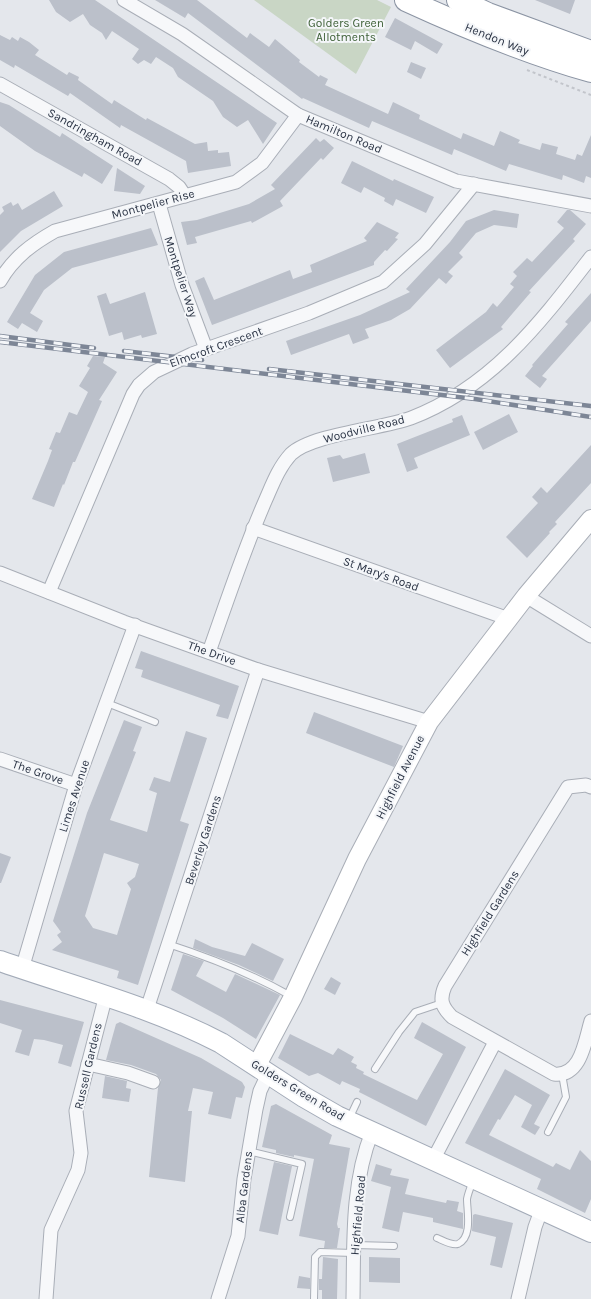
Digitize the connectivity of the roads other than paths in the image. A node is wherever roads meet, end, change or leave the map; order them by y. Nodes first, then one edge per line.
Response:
1 (124, 0) edge
2 (406, 0) edge
3 (458, 0) edge
4 (591, 52) edge
5 (535, 64) junction
6 (591, 71) edge
7 (591, 80) edge
8 (0, 84) edge
9 (298, 115) junction
10 (474, 184) junction
11 (185, 196) junction
12 (158, 204) junction
13 (591, 206) edge
14 (591, 257) edge
15 (0, 281) edge
16 (206, 348) junction
17 (591, 519) edge
18 (253, 528) junction
19 (0, 574) edge
20 (49, 592) junction
21 (526, 596) junction
22 (509, 619) junction
23 (135, 625) junction
24 (591, 636) edge
25 (209, 652) junction
26 (258, 670) junction
27 (107, 703) junction
28 (155, 722) dead end
29 (429, 722) junction
30 (0, 758) edge
31 (76, 785) junction
32 (591, 787) edge
33 (168, 944) junction
34 (0, 961) edge
35 (22, 969) junction
36 (106, 995) junction
37 (293, 997) junction
38 (442, 1003) junction
39 (147, 1009) junction
40 (591, 1022) edge
41 (495, 1042) junction
42 (88, 1064) junction
43 (375, 1069) dead end
44 (262, 1070) junction
45 (562, 1074) junction
46 (153, 1082) dead end
47 (357, 1102) dead end
48 (348, 1121) junction
49 (372, 1132) junction
50 (548, 1132) dead end
51 (248, 1151) junction
52 (433, 1160) junction
53 (474, 1179) junction
54 (542, 1208) junction
55 (290, 1218) dead end
56 (591, 1232) edge
57 (437, 1238) dead end
58 (394, 1246) dead end
59 (354, 1249) junction
60 (46, 1299) edge
61 (218, 1299) edge
62 (314, 1299) edge
63 (353, 1299) edge
64 (518, 1299) edge

1 - 9 street, Hamilton Road
2 - 5 highway, Hendon Way
3 - 4 highway, Hendon Way
5 - 6 highway, Hendon Way
5 - 7 highway
8 - 11 street, Sandringham Road
9 - 10 street, Hamilton Road
9 - 11 street, Montpelier Rise
10 - 13 street, Hamilton Road
10 - 16 street, Elmcroft Crescent
11 - 12 street, Montpelier Rise
12 - 15 street, Montpelier Rise
12 - 16 street, Montpelier Way
14 - 18 street, Woodville Road
16 - 20 street, Elmcroft Crescent
17 - 21 street, Highfield Avenue
18 - 22 street, St Mary's Road
18 - 25 street, Woodville Road
19 - 20 street, The Drive
20 - 23 street, The Drive
21 - 22 street, Highfield Avenue
21 - 24 street
22 - 29 street, Highfield Avenue
23 - 25 street, The Drive
23 - 27 street, Limes Avenue
25 - 26 street, The Drive
26 - 29 street, The Drive
26 - 33 street, Beverley Gardens
27 - 28 lane
27 - 31 street, Limes Avenue
29 - 37 street, Highfield Avenue
30 - 31 street, The Grove
31 - 35 street, Limes Avenue
32 - 38 street, Highfield Gardens
33 - 37 lane
33 - 39 street, Beverley Gardens
34 - 35 main road, Golders Green Road
35 - 36 main road, Golders Green Road
36 - 39 main road, Golders Green Road
36 - 42 street, Russell Gardens
37 - 44 street, Highfield Avenue
38 - 41 street
38 - 43 lane
39 - 44 main road, Golders Green Road
40 - 45 street
41 - 45 street
41 - 52 street
42 - 46 street
42 - 60 street, Russell Gardens
44 - 48 main road, Golders Green Road
44 - 51 street, Alba Gardens
45 - 50 lane
47 - 48 lane
48 - 49 main road, Golders Green Road
49 - 52 main road, Golders Green Road
49 - 59 street, Highfield Road
51 - 55 lane
51 - 61 street, Alba Gardens
52 - 53 main road, Golders Green Road
53 - 54 main road, Golders Green Road
53 - 57 lane
54 - 56 main road, Golders Green Road
54 - 64 street
58 - 59 lane
59 - 62 lane
59 - 63 street, Highfield Road

